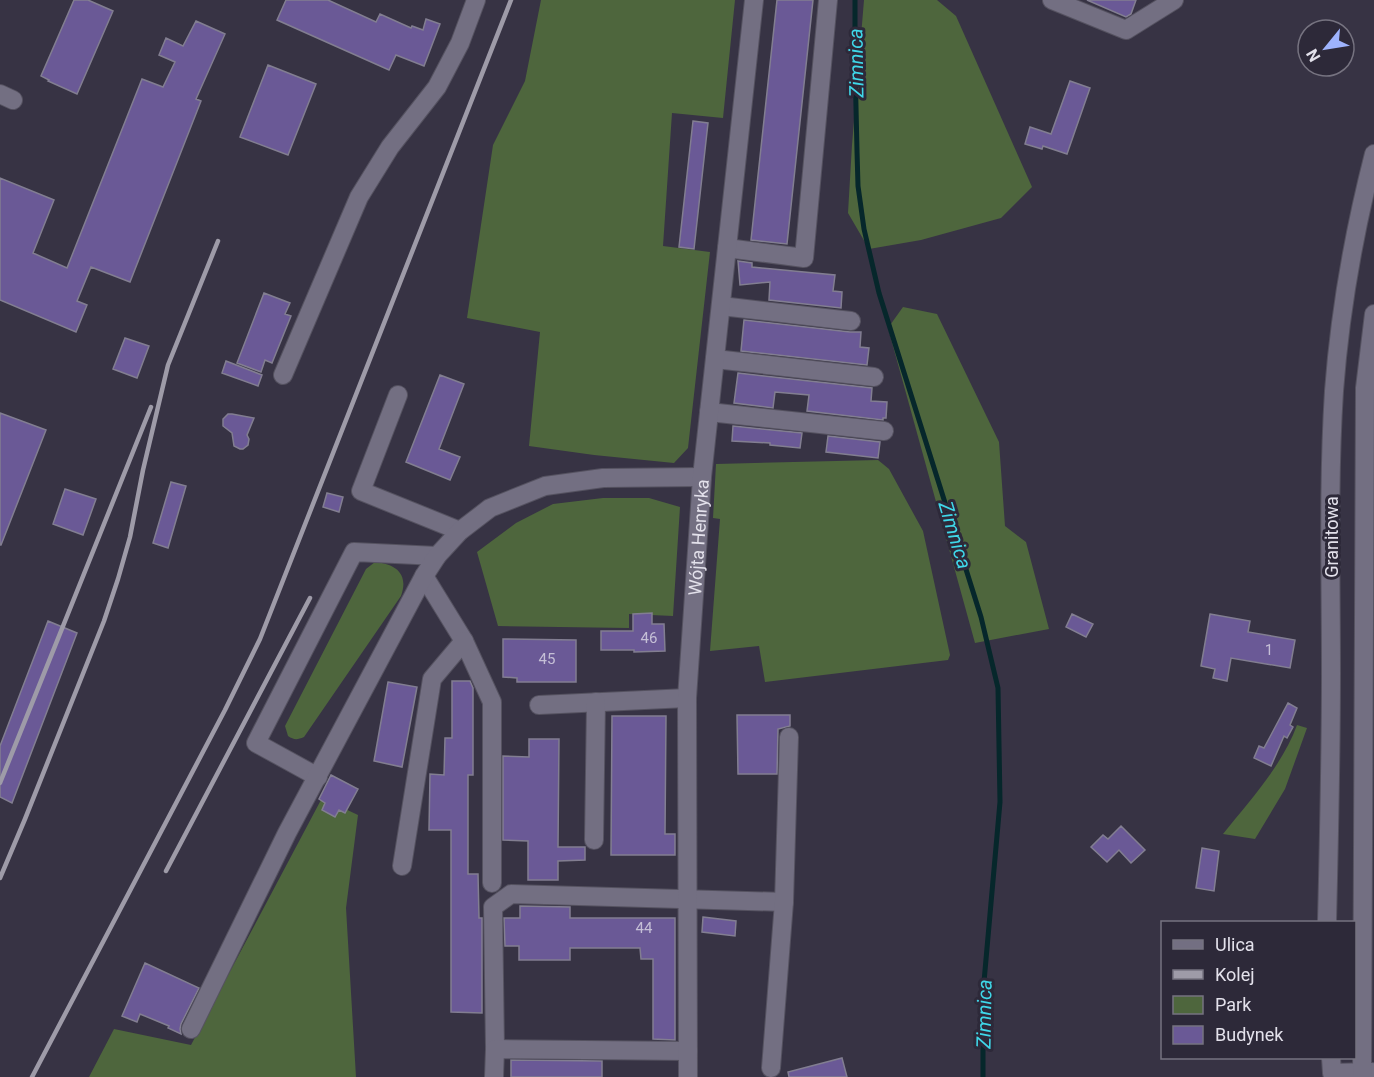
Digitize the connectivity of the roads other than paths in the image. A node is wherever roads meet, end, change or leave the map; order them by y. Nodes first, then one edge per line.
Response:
1 (476, 0) edge
2 (754, 0) edge
3 (828, 0) edge
4 (1052, 0) edge
5 (1174, 0) edge
6 (1374, 154) edge
7 (727, 248) junction
8 (721, 306) junction
9 (1374, 314) edge
10 (851, 321) dead end
11 (1340, 332) junction
12 (1372, 337) edge
13 (715, 359) junction
14 (283, 375) dead end
15 (874, 377) dead end
16 (398, 395) dead end
17 (709, 412) junction
18 (884, 431) dead end
19 (702, 477) junction
20 (460, 531) junction
21 (437, 556) junction
22 (424, 576) junction
23 (464, 641) junction
24 (687, 699) junction
25 (596, 702) junction
26 (539, 705) dead end
27 (1368, 712) edge
28 (1331, 715) junction
29 (789, 737) dead end
30 (318, 777) junction
31 (594, 840) dead end
32 (402, 866) dead end
33 (492, 883) dead end
34 (687, 899) junction
35 (784, 902) junction
36 (1327, 921) edge
37 (191, 1029) dead end
38 (495, 1049) junction
39 (688, 1051) junction
40 (1332, 1065) edge
41 (771, 1068) dead end
42 (1366, 1073) edge
43 (494, 1077) edge
44 (688, 1077) edge

1 - 14 street
2 - 7 street, Wójta Henryka
3 - 7 street
4 - 5 street
6 - 11 street, Granitowa
7 - 8 street, Wójta Henryka
8 - 10 street
8 - 13 street, Wójta Henryka
9 - 12 street
11 - 12 street
11 - 28 street, Granitowa
12 - 27 street
13 - 15 street
13 - 17 street, Wójta Henryka
16 - 20 street
17 - 18 street
17 - 19 street, Wójta Henryka
19 - 20 street
19 - 24 street, Wójta Henryka
20 - 21 street
21 - 22 street
21 - 30 street
22 - 23 street
22 - 30 street
23 - 32 street
23 - 33 street
24 - 25 street
24 - 34 street, Wójta Henryka
25 - 26 street
25 - 31 street
27 - 28 street
27 - 42 street
28 - 36 street, Granitowa
29 - 35 street
30 - 37 street
34 - 35 street
34 - 38 street
34 - 39 street, Wójta Henryka
35 - 41 street
38 - 39 street
38 - 43 street
39 - 44 street, Wójta Henryka
40 - 42 street

